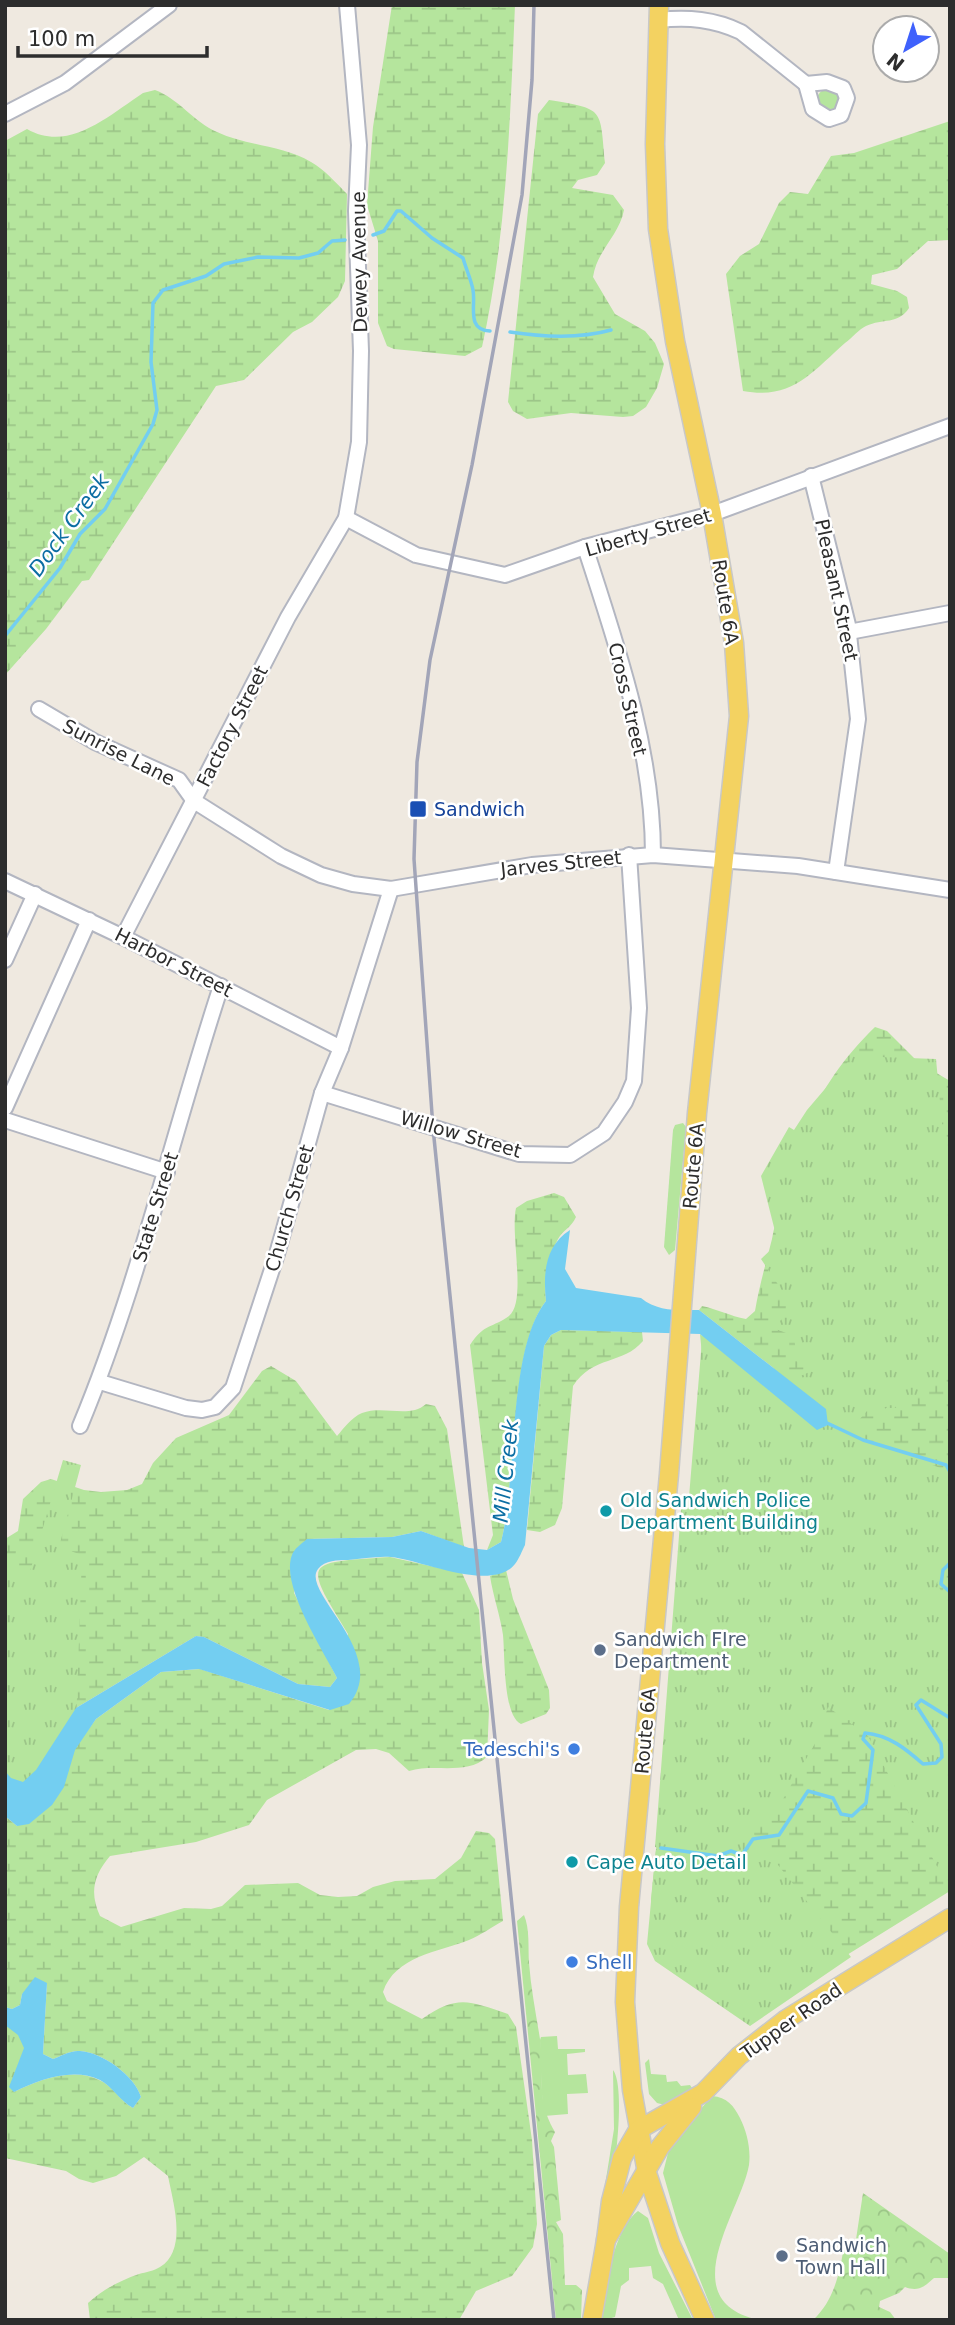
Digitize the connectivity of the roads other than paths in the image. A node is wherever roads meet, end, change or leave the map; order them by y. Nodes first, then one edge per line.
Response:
1 (169, 5) edge
2 (347, 5) edge
3 (659, 12) edge
4 (806, 84) dead end
5 (5, 114) edge
6 (950, 426) edge
7 (811, 477) junction
8 (712, 514) junction
9 (346, 518) junction
10 (585, 547) junction
11 (950, 614) edge
12 (849, 632) junction
13 (39, 709) dead end
14 (194, 801) junction
15 (629, 855) junction
16 (653, 855) junction
17 (723, 859) junction
18 (836, 872) junction
19 (5, 881) edge
20 (391, 889) junction
21 (950, 890) edge
22 (35, 894) junction
23 (89, 920) junction
24 (123, 937) junction
25 (5, 960) edge
26 (221, 986) junction
27 (341, 1048) junction
28 (322, 1093) junction
29 (5, 1108) edge
30 (5, 1119) edge
31 (167, 1172) junction
32 (100, 1381) junction
33 (80, 1426) dead end
34 (950, 1918) edge
35 (703, 2093) junction
36 (638, 2130) junction
37 (647, 2173) junction
38 (606, 2240) junction
39 (592, 2320) edge
40 (705, 2320) edge

1 - 5 street
2 - 9 street, Dewey Avenue
3 - 4 street
3 - 8 main road, Route 6A
6 - 7 street, Liberty Street
7 - 8 street, Liberty Street
7 - 12 street, Pleasant Street
8 - 10 street, Liberty Street
8 - 17 main road, Route 6A
9 - 10 street, Liberty Street
9 - 14 street, Factory Street
10 - 16 street, Cross Street
11 - 12 street
12 - 18 street, Pleasant Street
13 - 14 street, Sunrise Lane
14 - 20 street, Jarves Street
14 - 24 street, Factory Street
15 - 16 street, Jarves Street
15 - 20 street, Jarves Street
15 - 28 street, Willow Street
16 - 17 street, Jarves Street
17 - 18 street, Jarves Street
17 - 36 main road, Route 6A
18 - 21 street, Jarves Street
19 - 22 street, Harbor Street
20 - 27 street, Church Street
22 - 23 street, Harbor Street
22 - 25 street
23 - 24 street, Harbor Street
23 - 29 street
24 - 26 street, Harbor Street
26 - 27 street, Harbor Street
26 - 31 street, State Street
27 - 28 street, Church Street
28 - 32 street, Church Street
30 - 31 street
31 - 32 street, State Street
32 - 33 street, State Street
34 - 35 main road, Tupper Road
35 - 36 main road, Tupper Road
35 - 37 main road
36 - 37 main road, Route 6A
36 - 38 main road
37 - 38 main road
37 - 40 main road, Route 6A
38 - 39 main road

